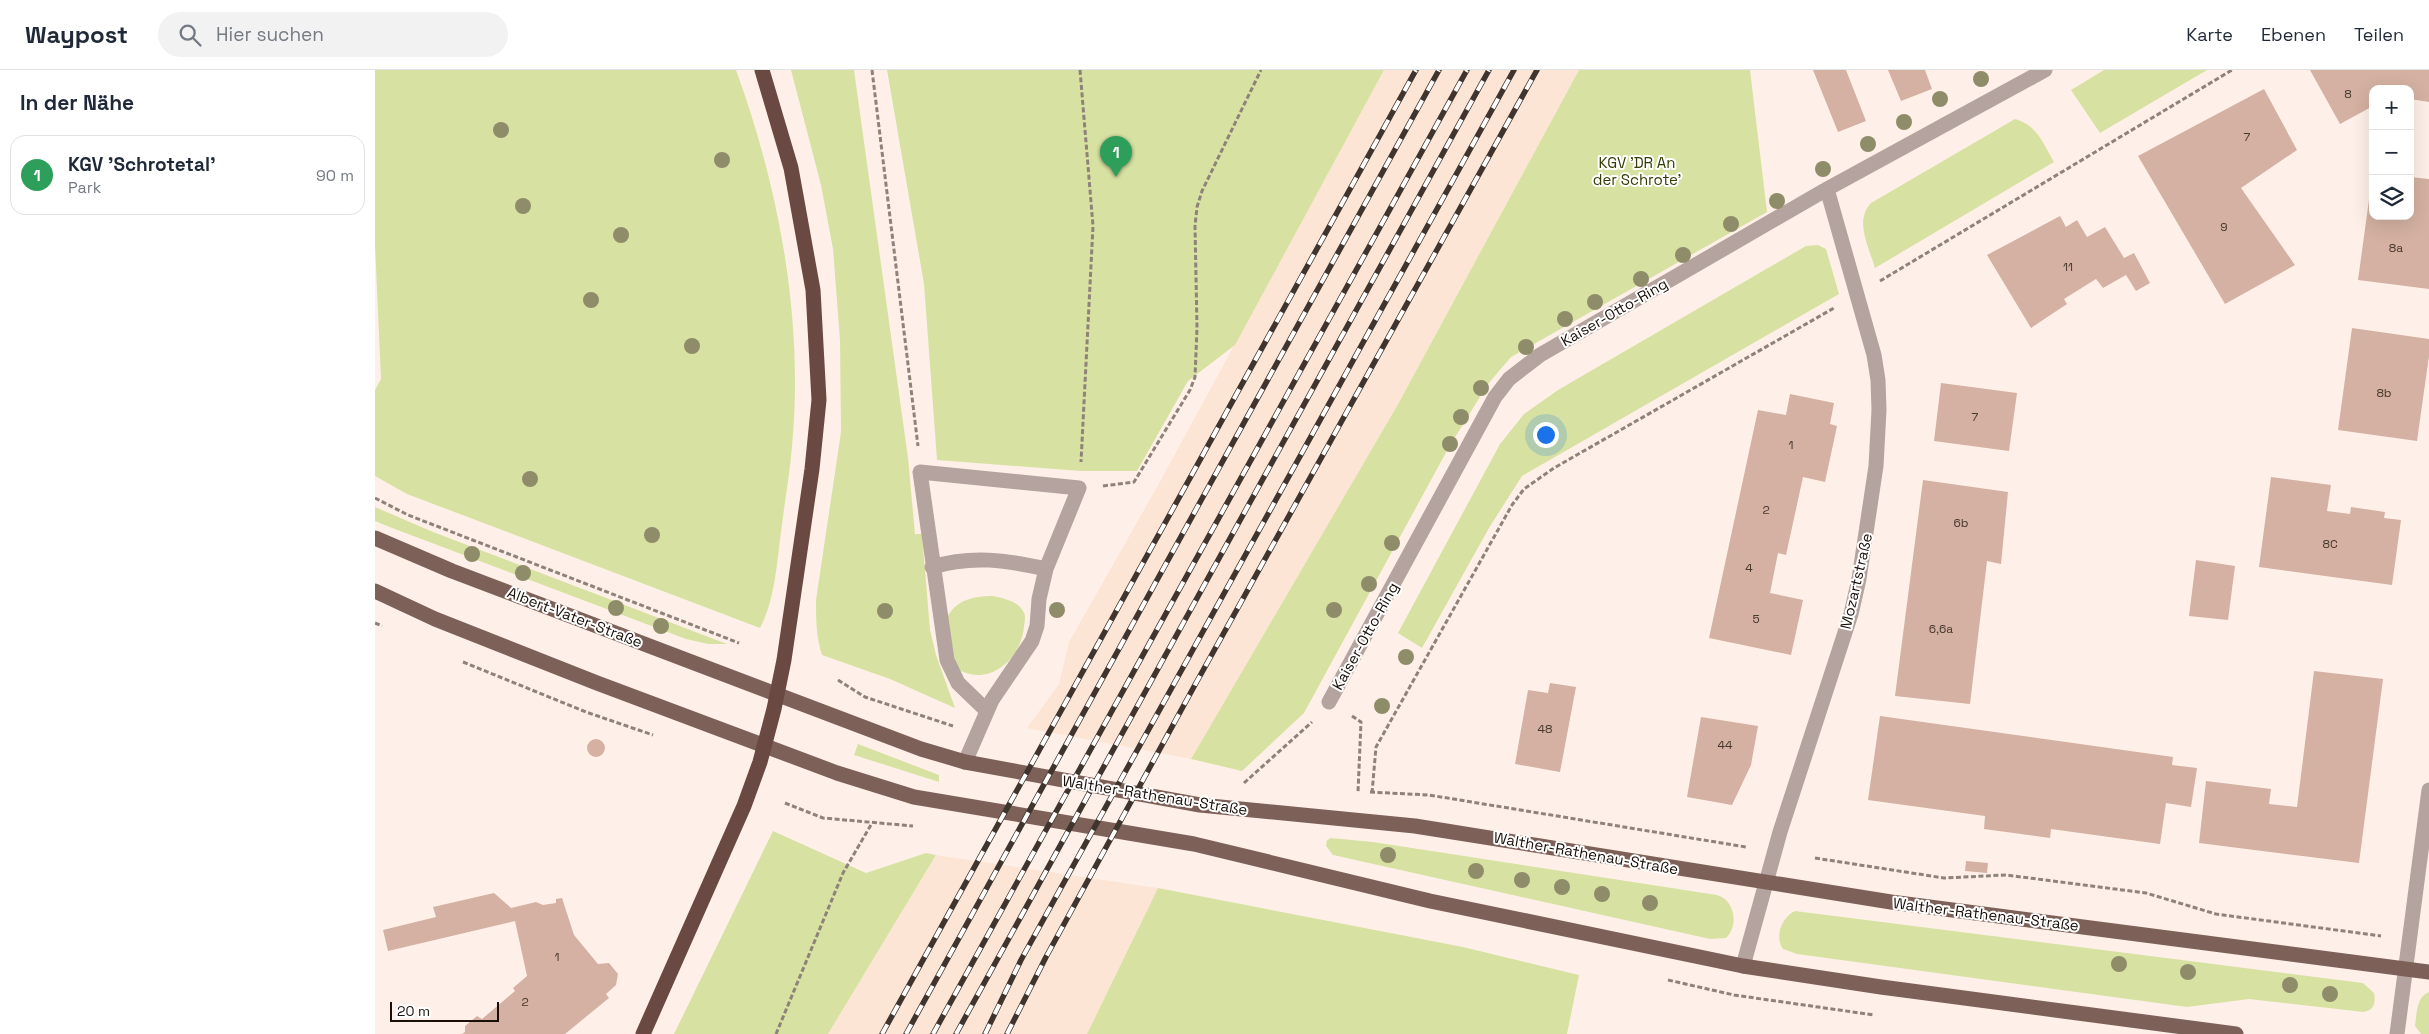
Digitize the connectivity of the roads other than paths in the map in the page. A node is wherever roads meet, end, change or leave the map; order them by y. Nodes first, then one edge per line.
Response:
1 (762, 70) edge
2 (2045, 70) edge
3 (1827, 189) junction
4 (375, 538) edge
5 (932, 567) junction
6 (1045, 569) junction
7 (375, 591) edge
8 (777, 693) junction
9 (1329, 702) road end
10 (987, 710) junction
11 (764, 745) junction
12 (965, 762) junction
13 (2429, 790) edge
14 (1767, 884) junction
15 (1743, 966) junction
16 (2407, 969) junction
17 (2429, 972) edge
18 (643, 1034) edge
19 (2236, 1034) edge
20 (2397, 1034) edge

1 - 8 highway
2 - 3 street, Kaiser-Otto-Ring
3 - 9 street, Kaiser-Otto-Ring
3 - 14 street, Mozartstraße
4 - 8 main road, Albert-Vater-Straße
5 - 6 street
5 - 6 street
5 - 10 street
6 - 10 street
7 - 11 main road
8 - 11 highway
8 - 12 main road, Walther-Rathenau-Straße
10 - 12 street
11 - 15 main road
11 - 18 highway
12 - 14 main road, Walther-Rathenau-Straße
13 - 16 street
14 - 15 street, Mozartstraße
14 - 16 main road, Walther-Rathenau-Straße
15 - 19 main road
16 - 17 main road, Walther-Rathenau-Straße
16 - 20 street

